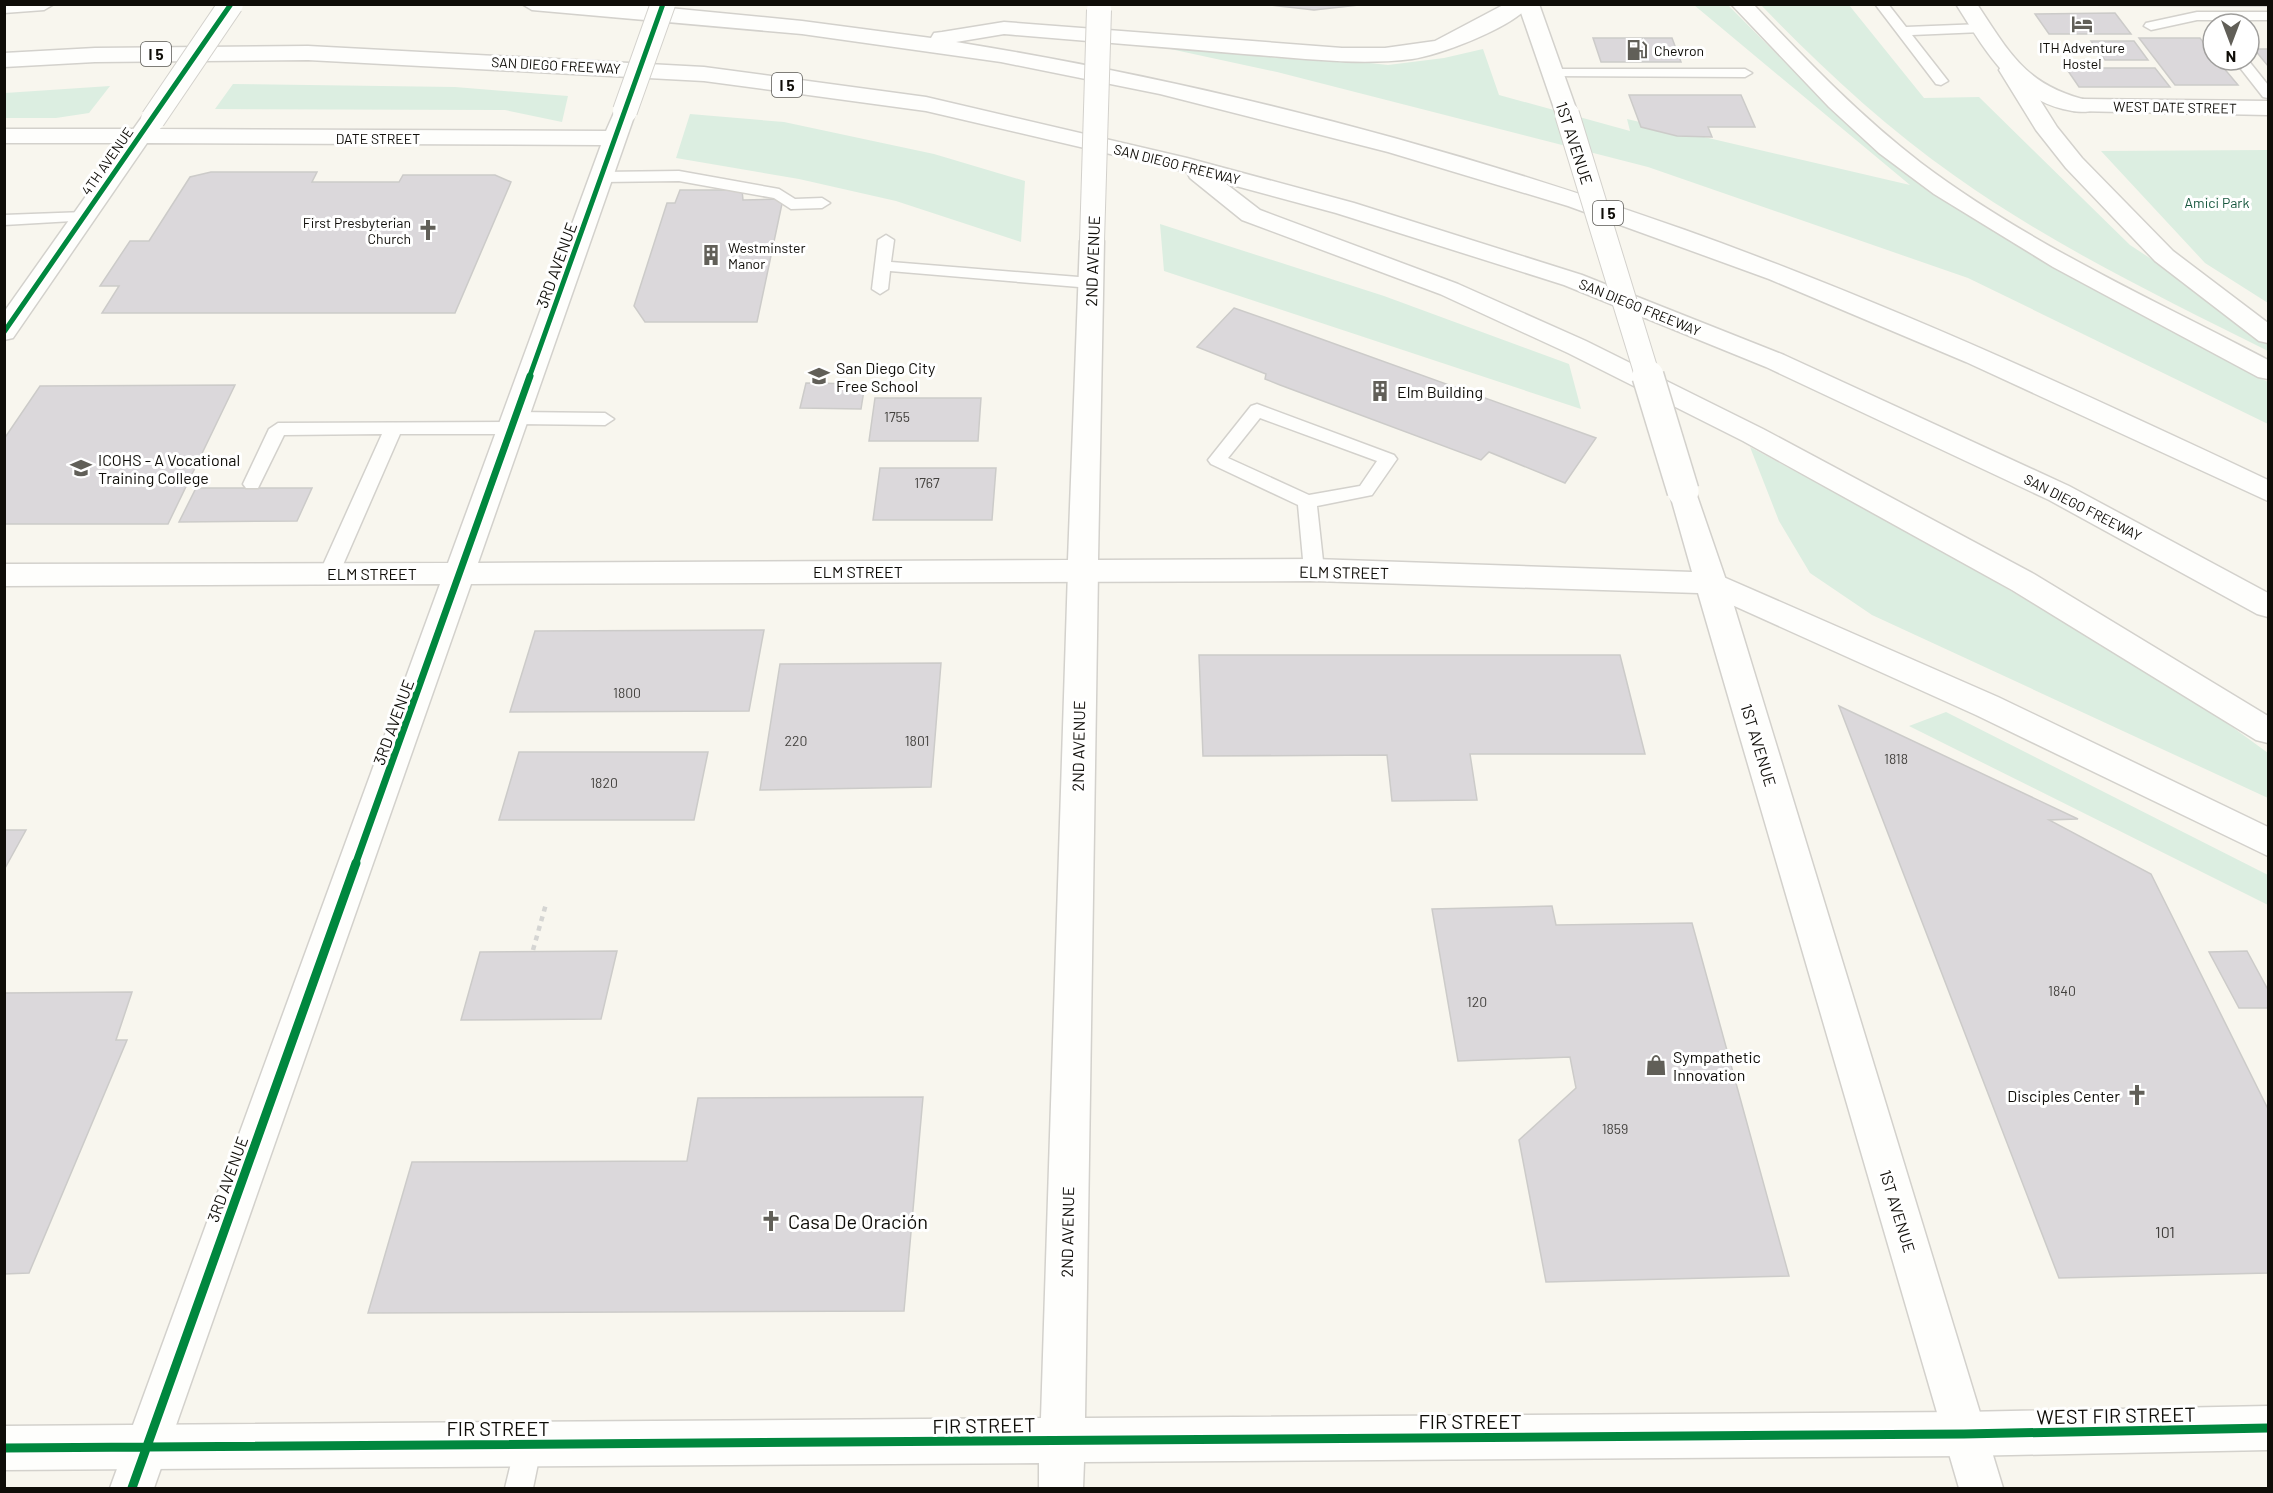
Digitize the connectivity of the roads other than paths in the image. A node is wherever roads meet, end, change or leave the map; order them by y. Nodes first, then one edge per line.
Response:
1 (44, 4) edge
2 (231, 4) edge
3 (531, 4) edge
4 (663, 4) edge
5 (1520, 4) edge
6 (1528, 4) edge
7 (1742, 4) edge
8 (1881, 4) edge
9 (1966, 4) edge
10 (4, 7) edge
11 (1099, 7) edge
12 (2268, 16) edge
13 (2151, 26) dead end
14 (1982, 28) junction
15 (1902, 31) junction
16 (914, 43) junction
17 (4, 60) edge
18 (2010, 70) junction
19 (2251, 72) edge
20 (1552, 73) junction
21 (1745, 73) dead end
22 (1941, 81) dead end
23 (2268, 94) edge
24 (2268, 108) edge
25 (147, 128) junction
26 (4, 136) edge
27 (615, 138) junction
28 (1187, 165) junction
29 (602, 177) junction
30 (822, 203) dead end
31 (85, 217) junction
32 (4, 220) edge
33 (886, 240) dead end
34 (883, 266) junction
35 (1091, 283) junction
36 (880, 289) dead end
37 (4, 332) edge
38 (2268, 335) edge
39 (2268, 370) edge
40 (605, 419) dead end
41 (514, 423) junction
42 (393, 429) junction
43 (252, 484) dead end
44 (2268, 490) edge
45 (1307, 502) junction
46 (1314, 570) junction
47 (1083, 571) junction
48 (461, 573) junction
49 (330, 574) junction
50 (4, 575) edge
51 (1712, 583) junction
52 (2268, 606) edge
53 (2268, 731) edge
54 (2268, 842) edge
55 (2268, 1428) edge
56 (1964, 1434) junction
57 (1062, 1441) junction
58 (528, 1444) junction
59 (4, 1448) edge
60 (145, 1448) junction
61 (132, 1488) edge
62 (519, 1488) edge
63 (1061, 1488) edge
64 (1981, 1488) edge

1 - 10 main road
2 - 25 main road, 4TH AVENUE, bridge
3 - 16 main road, I 5
4 - 27 main road, 3RD AVENUE, bridge
5 - 16 main road
6 - 20 main road, 1ST AVENUE
7 - 39 main road
8 - 15 lane
9 - 14 main road
11 - 35 main road, 2ND AVENUE, bridge
12 - 13 lane
14 - 15 lane
14 - 18 main road
15 - 22 lane
16 - 44 main road, I 5
17 - 28 main road, SAN DIEGO FREEWAY / I 5
18 - 24 main road, WEST DATE STREET
18 - 38 main road
19 - 23 lane
20 - 21 lane
20 - 51 main road, 1ST AVENUE, bridge
25 - 26 main road, DATE STREET
25 - 27 main road, DATE STREET
25 - 31 main road, 4TH AVENUE
27 - 29 main road, 3RD AVENUE
28 - 52 main road, SAN DIEGO FREEWAY / I 5
28 - 53 main road
29 - 30 lane
29 - 41 main road, 3RD AVENUE
31 - 32 lane
31 - 37 main road, 4TH AVENUE
33 - 34 lane
34 - 35 lane
34 - 36 lane
35 - 47 main road, 2ND AVENUE
40 - 41 lane
41 - 42 lane
41 - 48 main road, 3RD AVENUE
42 - 43 lane
42 - 49 lane
45 - 45 lane
45 - 46 lane
46 - 47 main road, ELM STREET
46 - 51 main road, ELM STREET
47 - 48 main road, ELM STREET
47 - 57 main road, 2ND AVENUE
48 - 49 main road, ELM STREET
48 - 60 main road, 3RD AVENUE
49 - 50 main road, ELM STREET
51 - 54 main road
51 - 56 main road, 1ST AVENUE
55 - 56 main road, WEST FIR STREET
56 - 57 main road, FIR STREET
56 - 64 main road, 1ST AVENUE
57 - 58 main road, FIR STREET
57 - 63 main road, 2ND AVENUE
58 - 60 main road, FIR STREET
58 - 62 lane
59 - 60 main road, FIR STREET
60 - 61 main road, 3RD AVENUE

